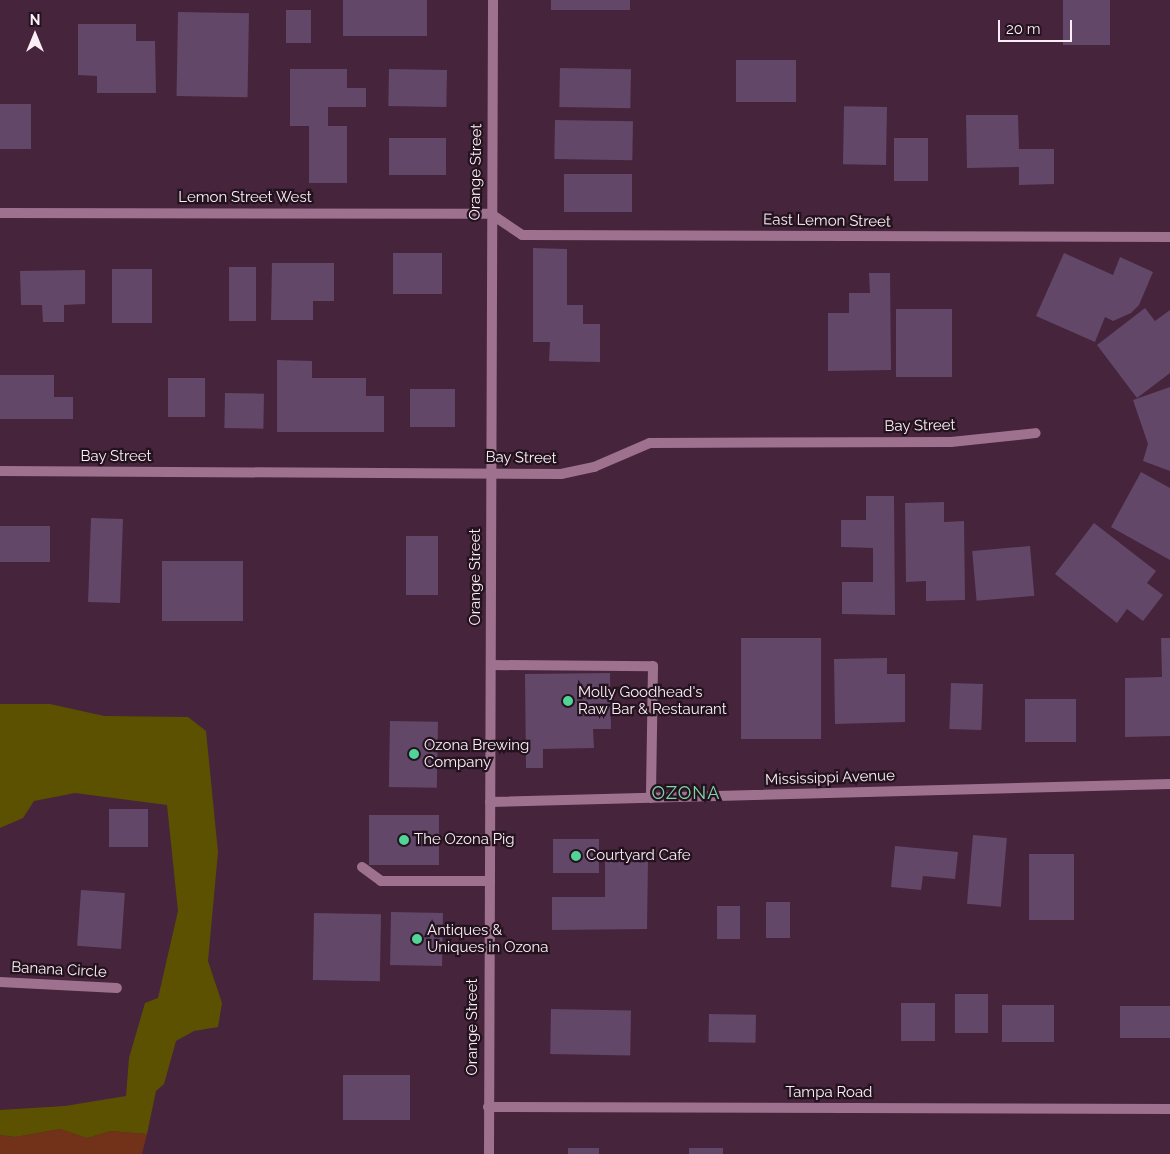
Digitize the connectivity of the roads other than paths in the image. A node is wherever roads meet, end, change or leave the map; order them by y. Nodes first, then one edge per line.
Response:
1 (493, 0) edge
2 (0, 213) edge
3 (491, 214) junction
4 (1170, 237) edge
5 (1036, 433) dead end
6 (0, 471) edge
7 (491, 473) junction
8 (491, 665) junction
9 (1170, 784) edge
10 (651, 798) junction
11 (490, 802) junction
12 (362, 867) dead end
13 (490, 881) junction
14 (0, 982) edge
15 (118, 988) dead end
16 (488, 1107) junction
17 (1170, 1109) edge
18 (489, 1154) edge

1 - 3 street, Orange Street
2 - 3 street, Lemon Street West
3 - 4 street, East Lemon Street
3 - 7 street, Orange Street
5 - 7 street, Bay Street
6 - 7 street, Bay Street
7 - 8 street, Orange Street
8 - 10 street
8 - 11 street, Orange Street
9 - 10 street, Mississippi Avenue
10 - 11 street, Mississippi Avenue
11 - 13 street, Orange Street
12 - 13 street
13 - 16 street, Orange Street
14 - 15 street, Banana Circle
16 - 17 street, Tampa Road
16 - 18 street, Orange Street

